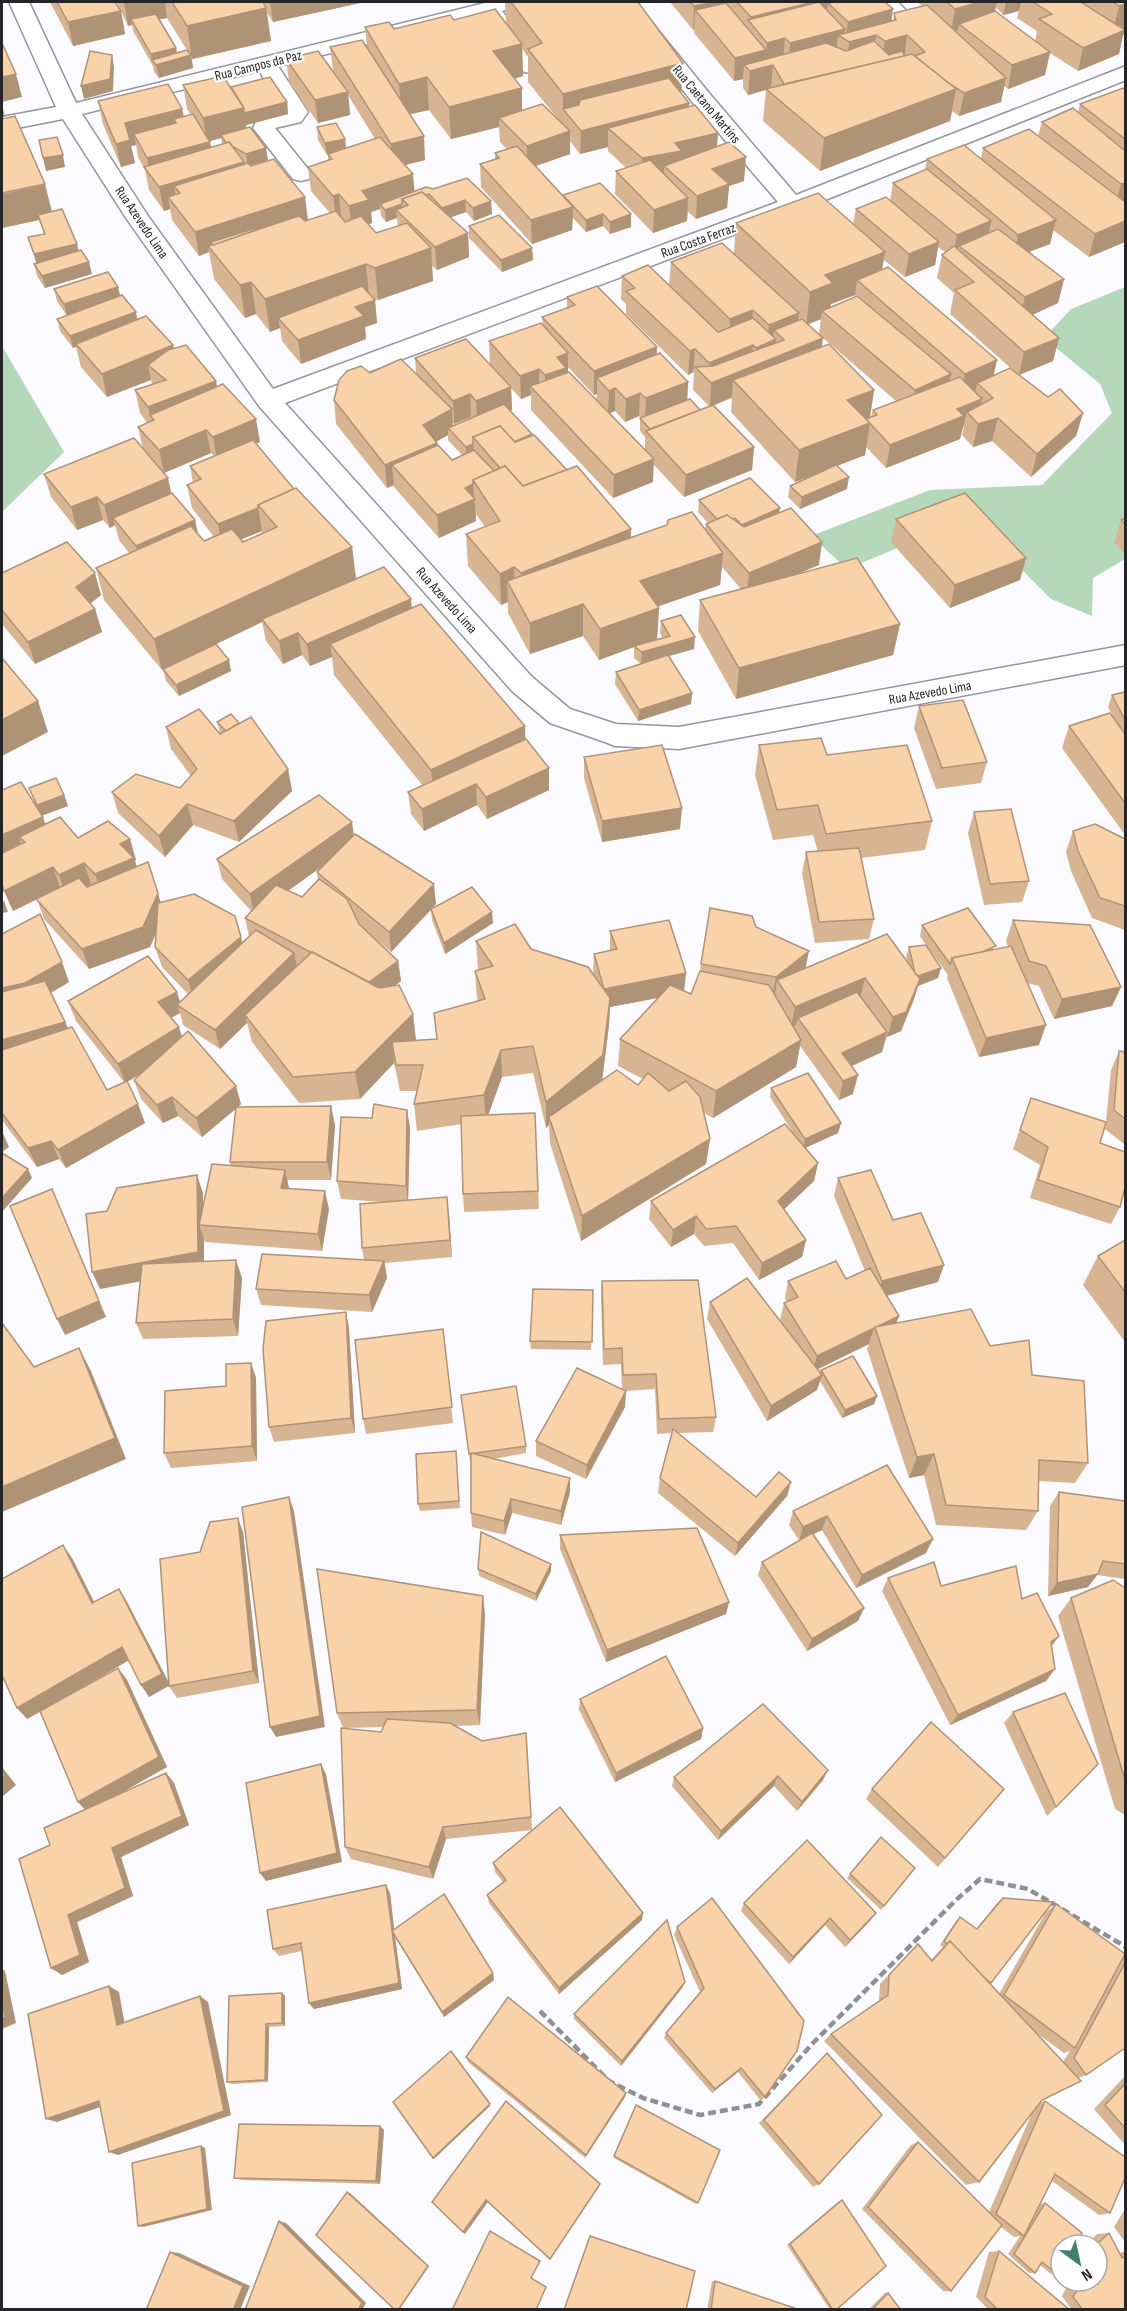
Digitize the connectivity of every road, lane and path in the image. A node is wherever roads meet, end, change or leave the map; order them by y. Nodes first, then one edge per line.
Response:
1 (19, 2) edge
2 (513, 2) edge
3 (624, 2) edge
4 (887, 2) edge
5 (462, 7) edge
6 (490, 8) junction
7 (907, 23) edge
8 (265, 63) junction
9 (532, 67) edge
10 (1125, 72) edge
11 (69, 111) junction
12 (2, 124) edge
13 (301, 174) dead end
14 (804, 207) junction
15 (268, 400) junction
16 (1125, 656) edge
17 (1125, 1947) edge
18 (540, 2011) dead end

1 - 11 street, Rua Azevedo Lima
2 - 6 street, Rua Campos da Paz
3 - 14 street, Rua Caetano Martins
4 - 7 street
5 - 6 street, Rua Campos da Paz
5 - 8 street, Rua Campos da Paz
6 - 9 street
8 - 11 street, Rua Campos da Paz
8 - 13 street
10 - 14 street, Rua Costa Ferraz
11 - 12 street, Rua Campos da Paz
11 - 15 street, Rua Azevedo Lima
14 - 15 street, Rua Costa Ferraz
15 - 16 street, Rua Azevedo Lima
17 - 18 path

